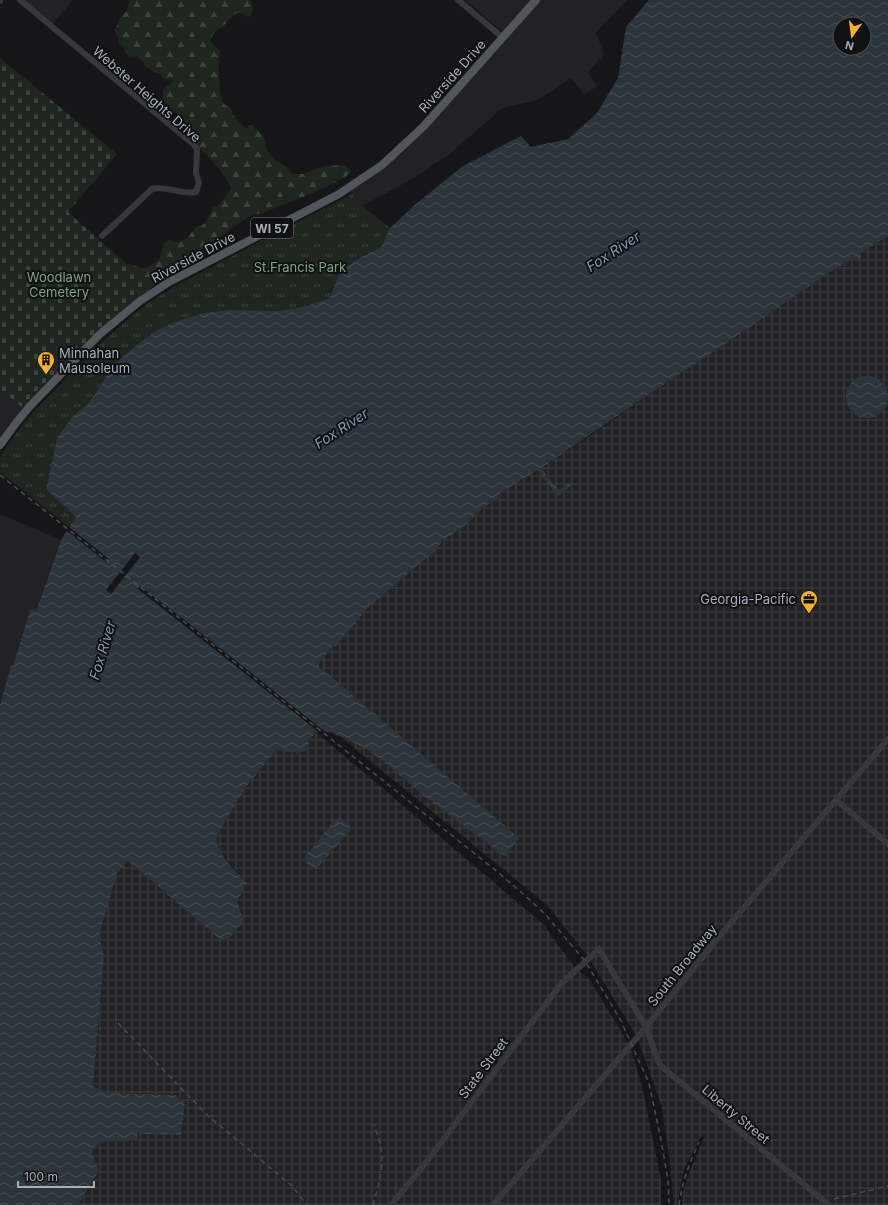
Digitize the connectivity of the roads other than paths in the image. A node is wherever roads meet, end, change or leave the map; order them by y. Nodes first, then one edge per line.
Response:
1 (20, 0) edge
2 (458, 0) edge
3 (536, 0) edge
4 (502, 37) junction
5 (102, 236) dead end
6 (0, 445) edge
7 (888, 739) edge
8 (836, 800) junction
9 (888, 844) edge
10 (599, 949) joint
11 (646, 1026) junction
12 (391, 1205) edge
13 (493, 1205) edge
14 (828, 1205) edge

1 - 5 street, Webster Heights Drive
2 - 4 street
3 - 4 main road, Riverside Drive / WI 57
4 - 6 main road, Riverside Drive / WI 57
7 - 8 street, South Broadway
8 - 9 street
8 - 11 street, South Broadway
10 - 11 street, Liberty Street
10 - 12 street, State Street
11 - 13 street, South Broadway
11 - 14 street, Liberty Street

